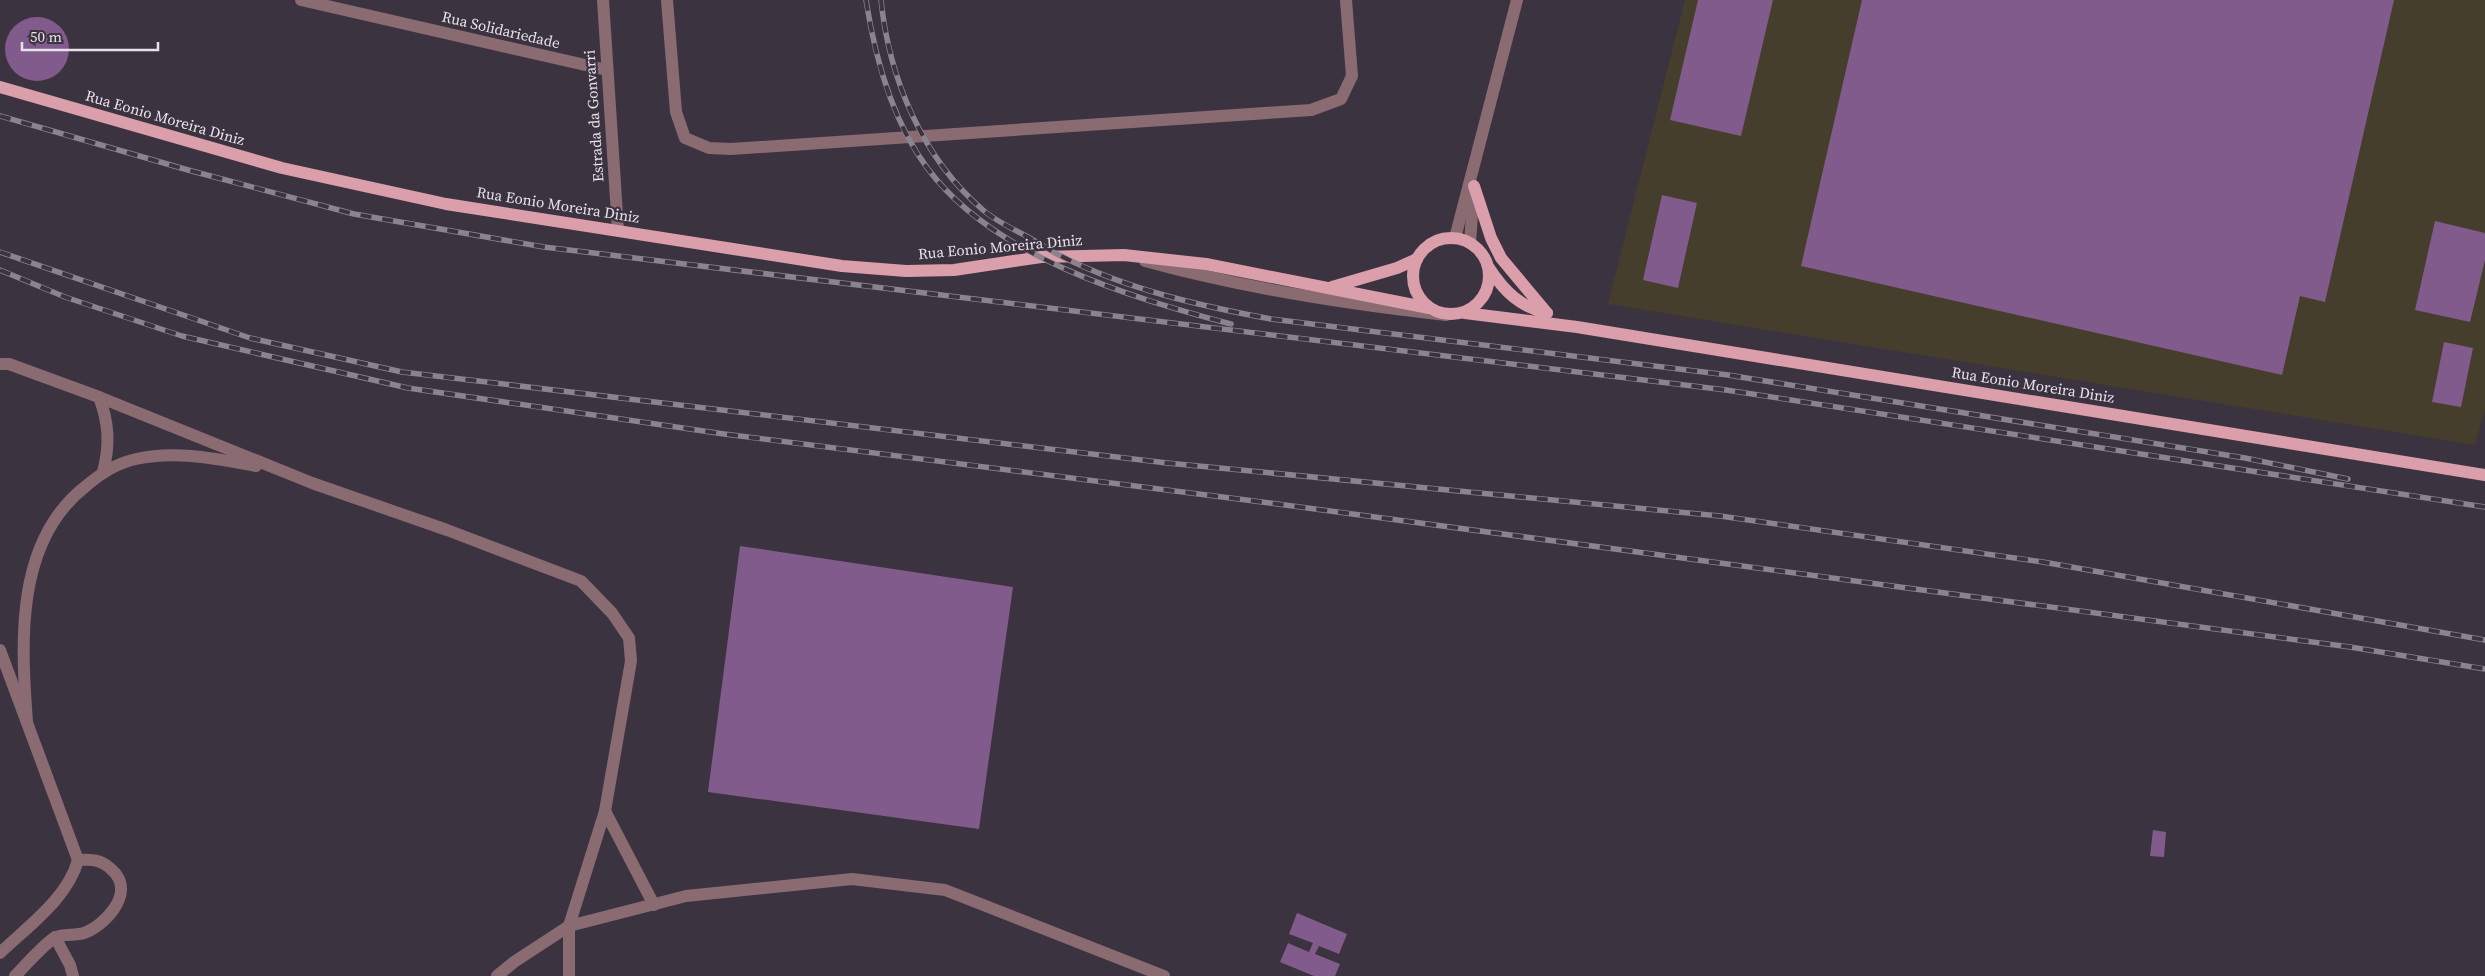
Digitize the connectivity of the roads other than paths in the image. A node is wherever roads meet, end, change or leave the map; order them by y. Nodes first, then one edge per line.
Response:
1 (301, 0) edge
2 (603, 0) edge
3 (667, 0) edge
4 (1346, 0) edge
5 (1517, 0) edge
6 (607, 70) junction
7 (0, 87) edge
8 (1478, 150) junction
9 (1474, 186) junction
10 (618, 230) junction
11 (1455, 238) junction
12 (1470, 243) junction
13 (1124, 255) junction
14 (1417, 259) junction
15 (1489, 268) junction
16 (1332, 287) junction
17 (1429, 308) junction
18 (1465, 313) junction
19 (1547, 313) junction
20 (1446, 315) junction
21 (1577, 327) junction
22 (0, 364) edge
23 (99, 397) junction
24 (279, 470) junction
25 (2484, 471) edge
26 (103, 472) junction
27 (0, 650) edge
28 (27, 722) junction
29 (604, 811) junction
30 (78, 860) junction
31 (654, 905) junction
32 (569, 926) junction
33 (55, 937) junction
34 (0, 953) edge
35 (14, 976) edge
36 (73, 976) edge
37 (497, 976) edge
38 (569, 976) edge
39 (1164, 976) edge

1 - 6 street, Rua Solidariedade
2 - 6 street, Estrada da Gonvarri
3 - 4 street
5 - 8 street
6 - 10 street, Estrada da Gonvarri
7 - 10 main road, Rua Eonio Moreira Diniz
8 - 9 street
8 - 11 street
9 - 12 street
9 - 19 main road
10 - 13 main road, Rua Eonio Moreira Diniz
11 - 12 main road
11 - 14 main road
12 - 15 main road
13 - 16 main road, Rua Eonio Moreira Diniz
13 - 20 street, Rua Eonio Moreira Diniz
14 - 16 main road, Rua Eonio Moreira Diniz
14 - 17 main road
15 - 18 main road
15 - 19 main road, Rua Eonio Moreira Diniz
16 - 17 main road, Rua Eonio Moreira Diniz
17 - 20 main road
18 - 20 main road
18 - 21 main road, Rua Eonio Moreira Diniz
19 - 21 main road, Rua Eonio Moreira Diniz
21 - 25 main road, Rua Eonio Moreira Diniz
22 - 23 street
23 - 24 street
23 - 26 street
24 - 26 street
24 - 29 street
26 - 28 street
27 - 28 street
28 - 30 street
29 - 31 street
29 - 32 street
30 - 33 street
30 - 34 street
31 - 32 street
31 - 39 street
32 - 37 street
32 - 38 street
33 - 35 street
33 - 36 street

